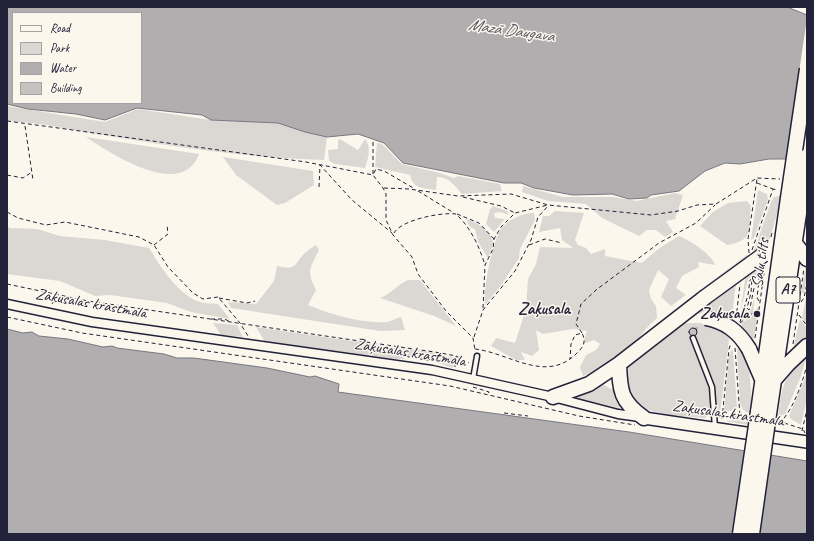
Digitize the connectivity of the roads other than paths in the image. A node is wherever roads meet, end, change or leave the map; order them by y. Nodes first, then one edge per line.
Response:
1 (807, 69) edge
2 (807, 156) edge
3 (790, 196) junction
4 (788, 241) junction
5 (806, 262) edge
6 (7, 304) edge
7 (676, 321) junction
8 (693, 338) dead end
9 (799, 348) edge
10 (477, 356) road end
11 (619, 364) junction
12 (473, 380) junction
13 (768, 380) junction
14 (553, 397) junction
15 (767, 417) junction
16 (644, 418) junction
17 (719, 426) junction
18 (803, 438) edge
19 (740, 534) edge
20 (752, 534) edge

1 - 3 highway, Salu tilts / A7, bridge
2 - 3 highway, Salu tilts / A7, bridge
3 - 4 highway, Salu tilts / A7
4 - 5 highway
4 - 7 highway, bridge
4 - 13 highway, Salu tilts / A7
6 - 12 street, Zaķusalas krastmala
7 - 11 highway
7 - 13 highway, bridge
8 - 17 lane
9 - 13 highway
10 - 12 lane
11 - 14 highway
11 - 16 highway
12 - 14 street, Zaķusalas krastmala
13 - 15 highway, Salu tilts / A7
14 - 16 street, Zaķusalas krastmala
15 - 19 highway, Salu tilts / A7, bridge
15 - 20 highway, Salu tilts / A7, bridge
16 - 17 street, Zaķusalas krastmala
17 - 18 street, Zaķusalas krastmala

